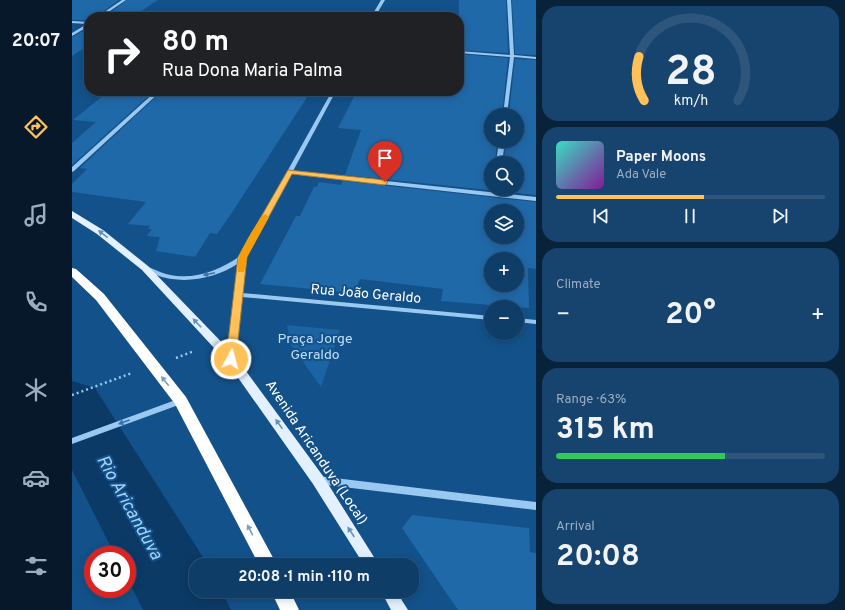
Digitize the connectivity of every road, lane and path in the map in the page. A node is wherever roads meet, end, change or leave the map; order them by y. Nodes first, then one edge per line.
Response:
1 (124, 0) edge
2 (383, 0) edge
3 (509, 0) edge
4 (106, 12) edge
5 (377, 12) edge
6 (72, 22) edge
7 (84, 23) edge
8 (84, 27) edge
9 (72, 35) edge
10 (464, 52) edge
11 (511, 56) junction
12 (536, 58) edge
13 (153, 96) edge
14 (331, 96) edge
15 (506, 108) edge
16 (72, 170) edge
17 (290, 172) junction
18 (484, 191) edge
19 (518, 196) edge
20 (536, 199) edge
21 (72, 214) edge
22 (243, 257) junction
23 (145, 268) junction
24 (72, 271) edge
25 (239, 295) junction
26 (484, 317) edge
27 (524, 321) edge
28 (536, 322) edge
29 (201, 349) dead end
30 (231, 359) junction
31 (153, 366) junction
32 (72, 395) edge
33 (180, 401) junction
34 (72, 441) edge
35 (318, 480) junction
36 (536, 506) edge
37 (264, 558) edge
38 (368, 558) edge
39 (284, 598) edge
40 (392, 598) edge
41 (290, 610) edge
42 (400, 610) edge

1 - 4 street
2 - 5 street
3 - 11 street
6 - 7 street
8 - 9 street
10 - 11 street
11 - 12 street
11 - 15 street
13 - 16 street
14 - 17 street
17 - 18 street
17 - 22 street
19 - 20 street
23 -> 21 main road, Avenida Aricanduva (Local)
22 -> 23 street
22 - 25 street
30 -> 23 main road, Avenida Aricanduva (Local)
24 - 31 highway
25 - 26 street, Rua João Geraldo
25 - 30 street
27 - 28 street
29 - 31 path
35 -> 30 main road, Avenida Aricanduva (Local)
31 - 32 path
33 -> 31 highway
33 -> 34 street
37 -> 33 highway
35 - 36 street
38 -> 35 main road, Avenida Aricanduva (Local)
39 - 41 highway
40 - 42 main road

